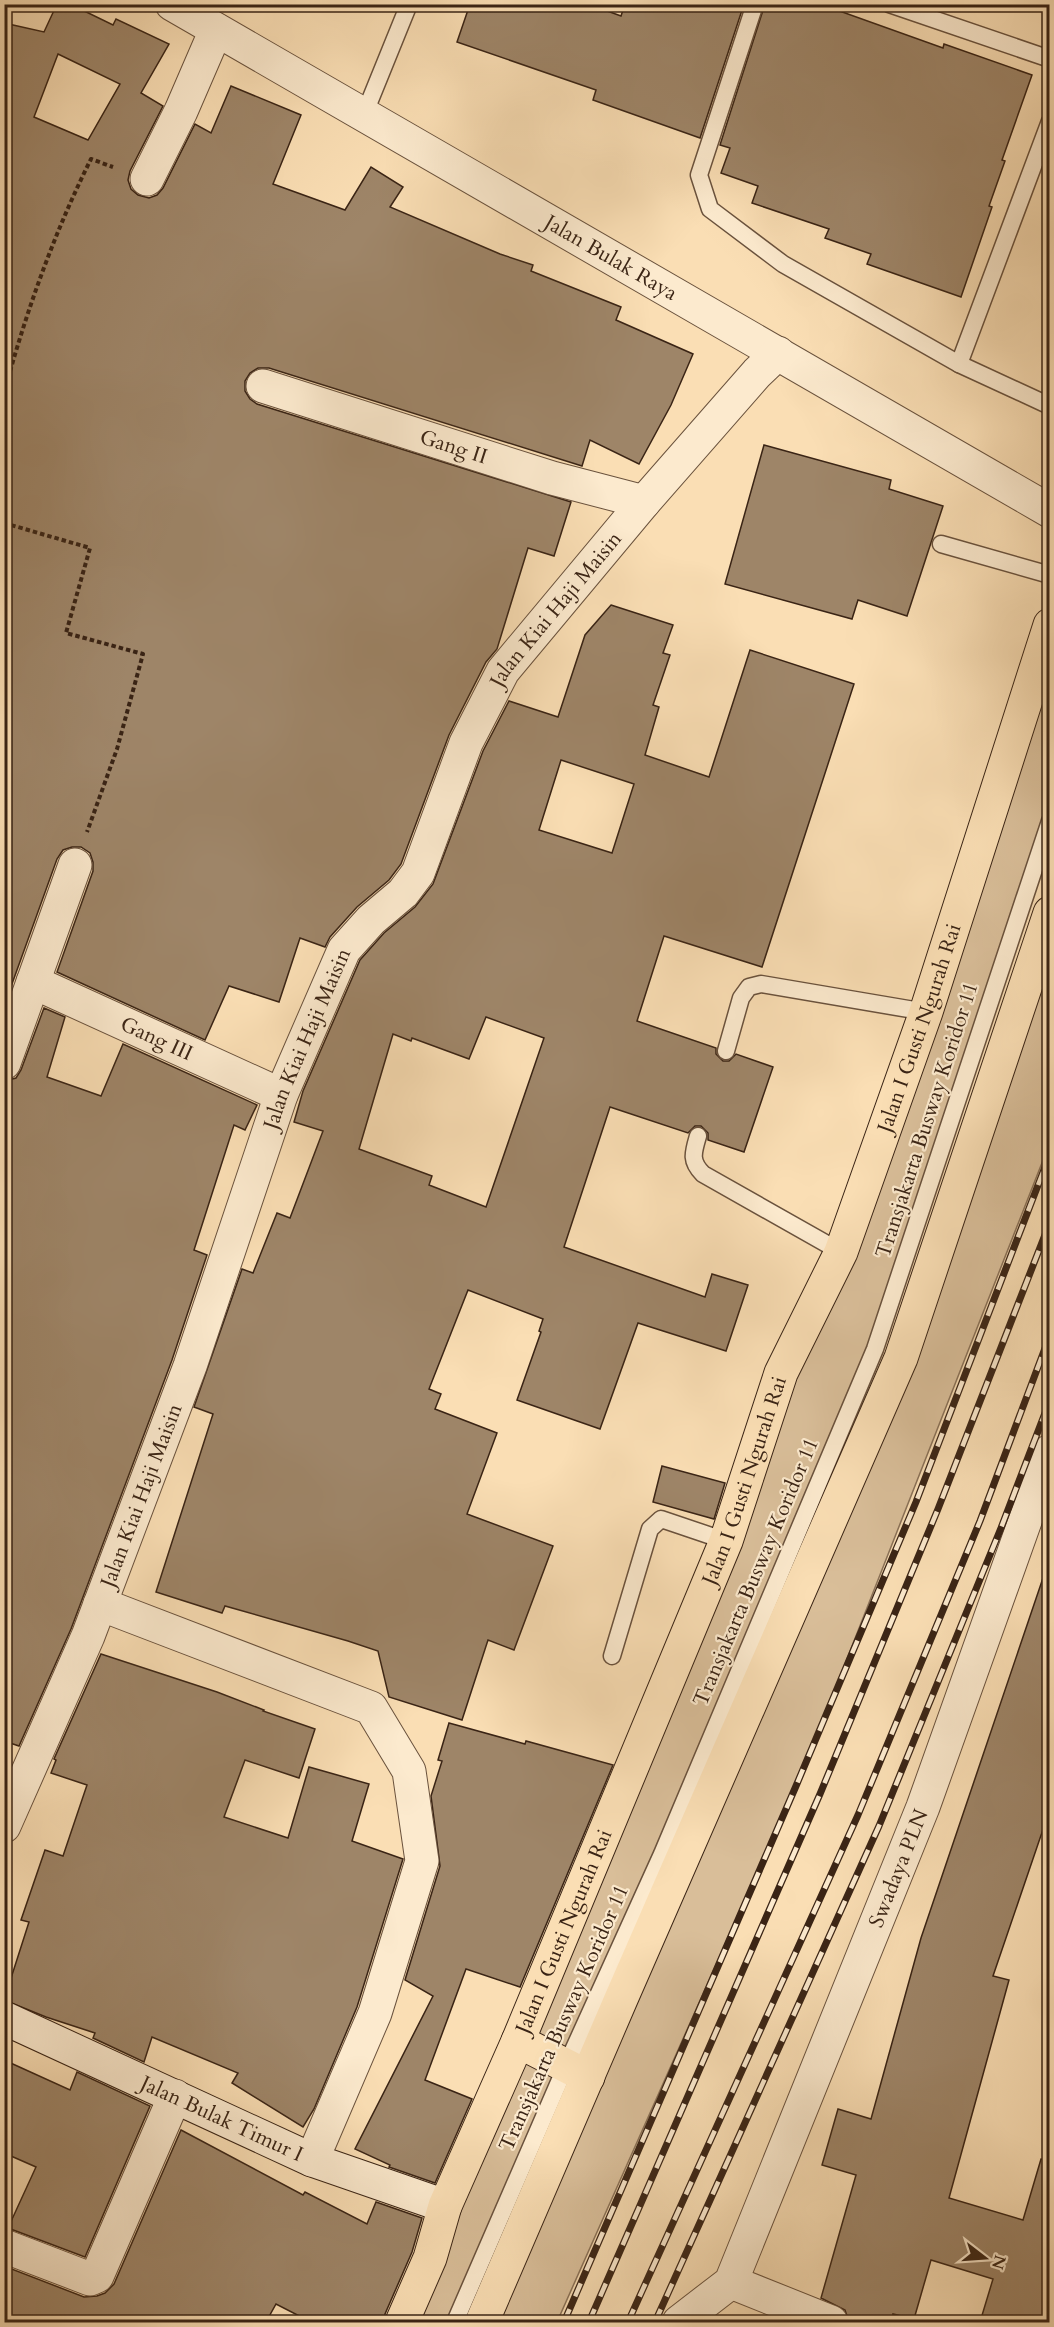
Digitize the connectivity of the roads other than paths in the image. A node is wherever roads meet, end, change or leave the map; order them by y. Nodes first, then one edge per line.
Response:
1 (172, 4) edge
2 (409, 4) edge
3 (754, 4) edge
4 (889, 4) edge
5 (216, 30) junction
6 (1050, 59) edge
7 (364, 115) junction
8 (1050, 121) edge
9 (147, 179) road end
10 (778, 353) junction
11 (959, 364) junction
12 (263, 386) dead end
13 (1050, 406) edge
14 (644, 502) junction
15 (1050, 512) edge
16 (942, 544) dead end
17 (1050, 575) edge
18 (1050, 625) edge
19 (1050, 821) edge
20 (75, 865) road end
21 (1050, 913) edge
22 (33, 982) junction
23 (926, 1012) junction
24 (726, 1051) dead end
25 (4, 1063) edge
26 (281, 1095) junction
27 (698, 1136) dead end
28 (841, 1252) junction
29 (1050, 1451) edge
30 (726, 1541) junction
31 (100, 1604) junction
32 (612, 1656) dead end
33 (4, 1826) edge
34 (4, 2018) edge
35 (518, 2041) junction
36 (577, 2071) junction
37 (174, 2096) junction
38 (312, 2160) junction
39 (445, 2206) junction
40 (4, 2246) edge
41 (731, 2282) junction
42 (402, 2322) edge
43 (455, 2322) edge
44 (483, 2322) edge
45 (679, 2322) edge
46 (831, 2322) edge

1 - 5 street, Jalan Bulak Raya
2 - 7 lane
3 - 11 lane
4 - 6 lane
5 - 7 street, Jalan Bulak Raya
5 - 9 street
7 - 10 street, Jalan Bulak Raya
8 - 11 lane
10 - 14 street, Jalan Kiai Haji Maisin
10 - 15 street, Jalan Bulak Raya
11 - 13 lane
12 - 14 street, Gang II
14 - 26 street, Jalan Kiai Haji Maisin
16 - 17 lane
18 - 23 main road, Jalan I Gusti Ngurah Rai
19 - 36 lane, Transjakarta Busway Koridor 11
20 - 22 street
21 - 36 main road
22 - 25 street
22 - 26 street, Gang III
23 - 24 lane
23 - 28 main road, Jalan I Gusti Ngurah Rai
26 - 31 street, Jalan Kiai Haji Maisin
27 - 28 lane
28 - 30 main road, Jalan I Gusti Ngurah Rai
29 - 41 street, Swadaya PLN
30 - 32 lane
30 - 35 main road, Jalan I Gusti Ngurah Rai
31 - 33 street, Jalan Kiai Haji Maisin
31 - 38 street
34 - 37 street, Jalan Bulak Timur I
35 - 36 main road
35 - 39 main road, Jalan I Gusti Ngurah Rai
36 - 43 lane, Transjakarta Busway Koridor 11
36 - 44 main road
37 - 38 street, Jalan Bulak Timur I
37 - 40 street
38 - 39 street, Jalan Bulak Timur I
39 - 42 main road, Jalan I Gusti Ngurah Rai
41 - 45 street
41 - 46 street

